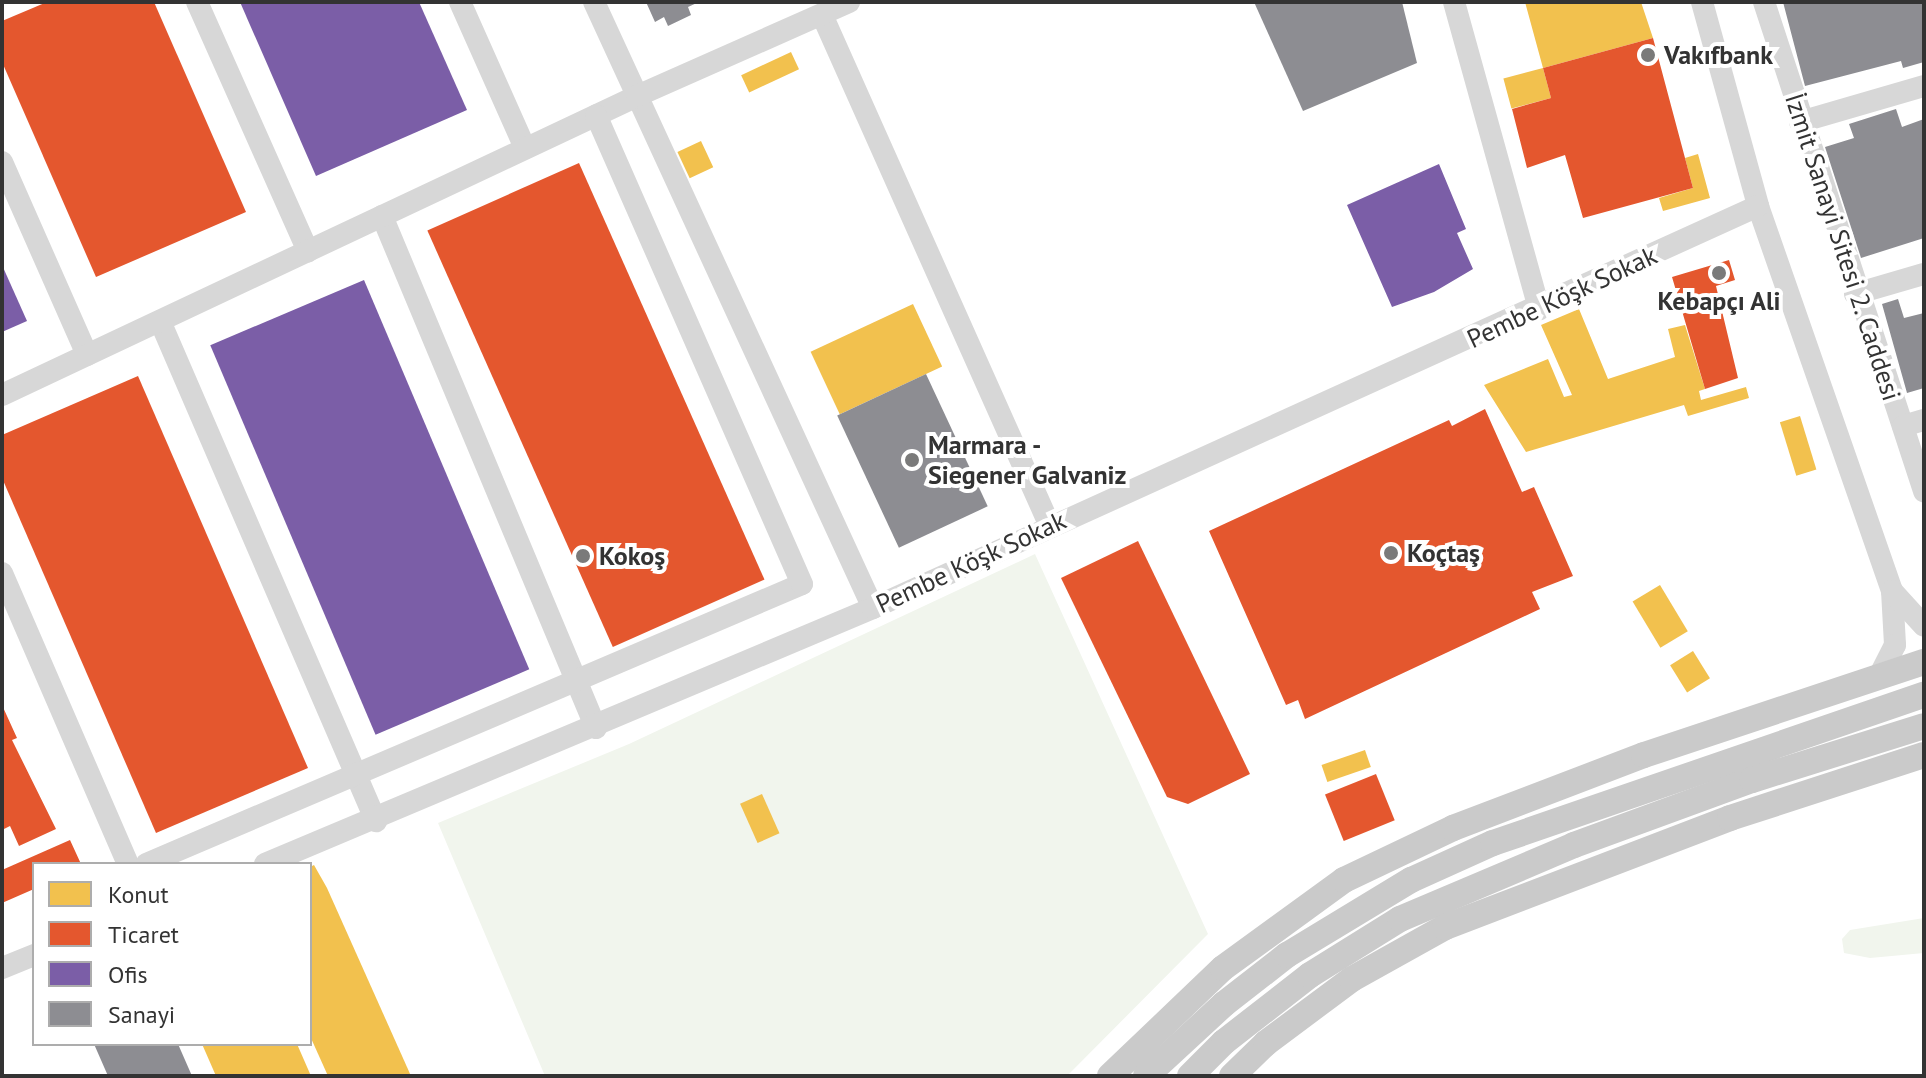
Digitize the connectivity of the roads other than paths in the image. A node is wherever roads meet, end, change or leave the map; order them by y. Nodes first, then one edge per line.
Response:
1 (197, 2) edge
2 (460, 2) edge
3 (594, 2) edge
4 (849, 2) edge
5 (1454, 2) edge
6 (1702, 2) edge
7 (1764, 2) edge
8 (823, 17) junction
9 (1924, 86) edge
10 (637, 96) junction
11 (596, 115) junction
12 (1800, 122) junction
13 (525, 148) junction
14 (2, 162) edge
15 (1758, 206) junction
16 (382, 216) junction
17 (308, 251) junction
18 (1924, 274) edge
19 (1855, 294) junction
20 (1539, 309) junction
21 (160, 321) junction
22 (87, 355) junction
23 (2, 395) edge
24 (1913, 423) edge
25 (1924, 491) edge
26 (1049, 524) junction
27 (2, 573) edge
28 (1892, 591) junction
29 (873, 608) junction
30 (1924, 626) edge
31 (1924, 662) edge
32 (1880, 674) junction
33 (576, 680) junction
34 (1924, 695) edge
35 (1924, 726) edge
36 (596, 728) junction
37 (1924, 755) edge
38 (356, 774) junction
39 (376, 821) junction
40 (127, 862) edge
41 (151, 862) edge
42 (270, 862) edge
43 (32, 956) edge
44 (2, 968) edge
45 (1110, 1076) edge
46 (1146, 1076) edge
47 (1190, 1076) edge
48 (1232, 1076) edge

1 - 17 street
2 - 13 street
3 - 10 street
4 - 8 street
5 - 20 street
6 - 15 street
7 - 12 street, İzmit Sanayi Sitesi 2. Caddesi
8 - 10 street
8 - 26 street
9 - 12 street
10 - 11 street
10 - 29 street
11 - 13 street
11 - 33 street
12 - 19 street, İzmit Sanayi Sitesi 2. Caddesi
13 - 16 street
14 - 22 street
15 - 20 street, Pembe Köşk Sokak
15 - 28 street
16 - 17 street
16 - 33 street
17 - 21 street
18 - 19 street
19 - 24 street, İzmit Sanayi Sitesi 2. Caddesi
20 - 26 street, Pembe Köşk Sokak
21 - 22 street
21 - 38 street
22 - 23 street
24 - 25 street, İzmit Sanayi Sitesi 2. Caddesi
26 - 29 street, Pembe Köşk Sokak
27 - 40 street
28 - 30 street
28 - 32 street
29 - 36 street, Pembe Köşk Sokak
31 - 32 main road
32 - 45 main road
33 - 36 street
33 - 38 street
34 - 46 main road
35 - 47 main road
36 - 39 street, Pembe Köşk Sokak
37 - 48 main road
38 - 39 street
38 - 41 street
39 - 42 street, Pembe Köşk Sokak
43 - 44 street

